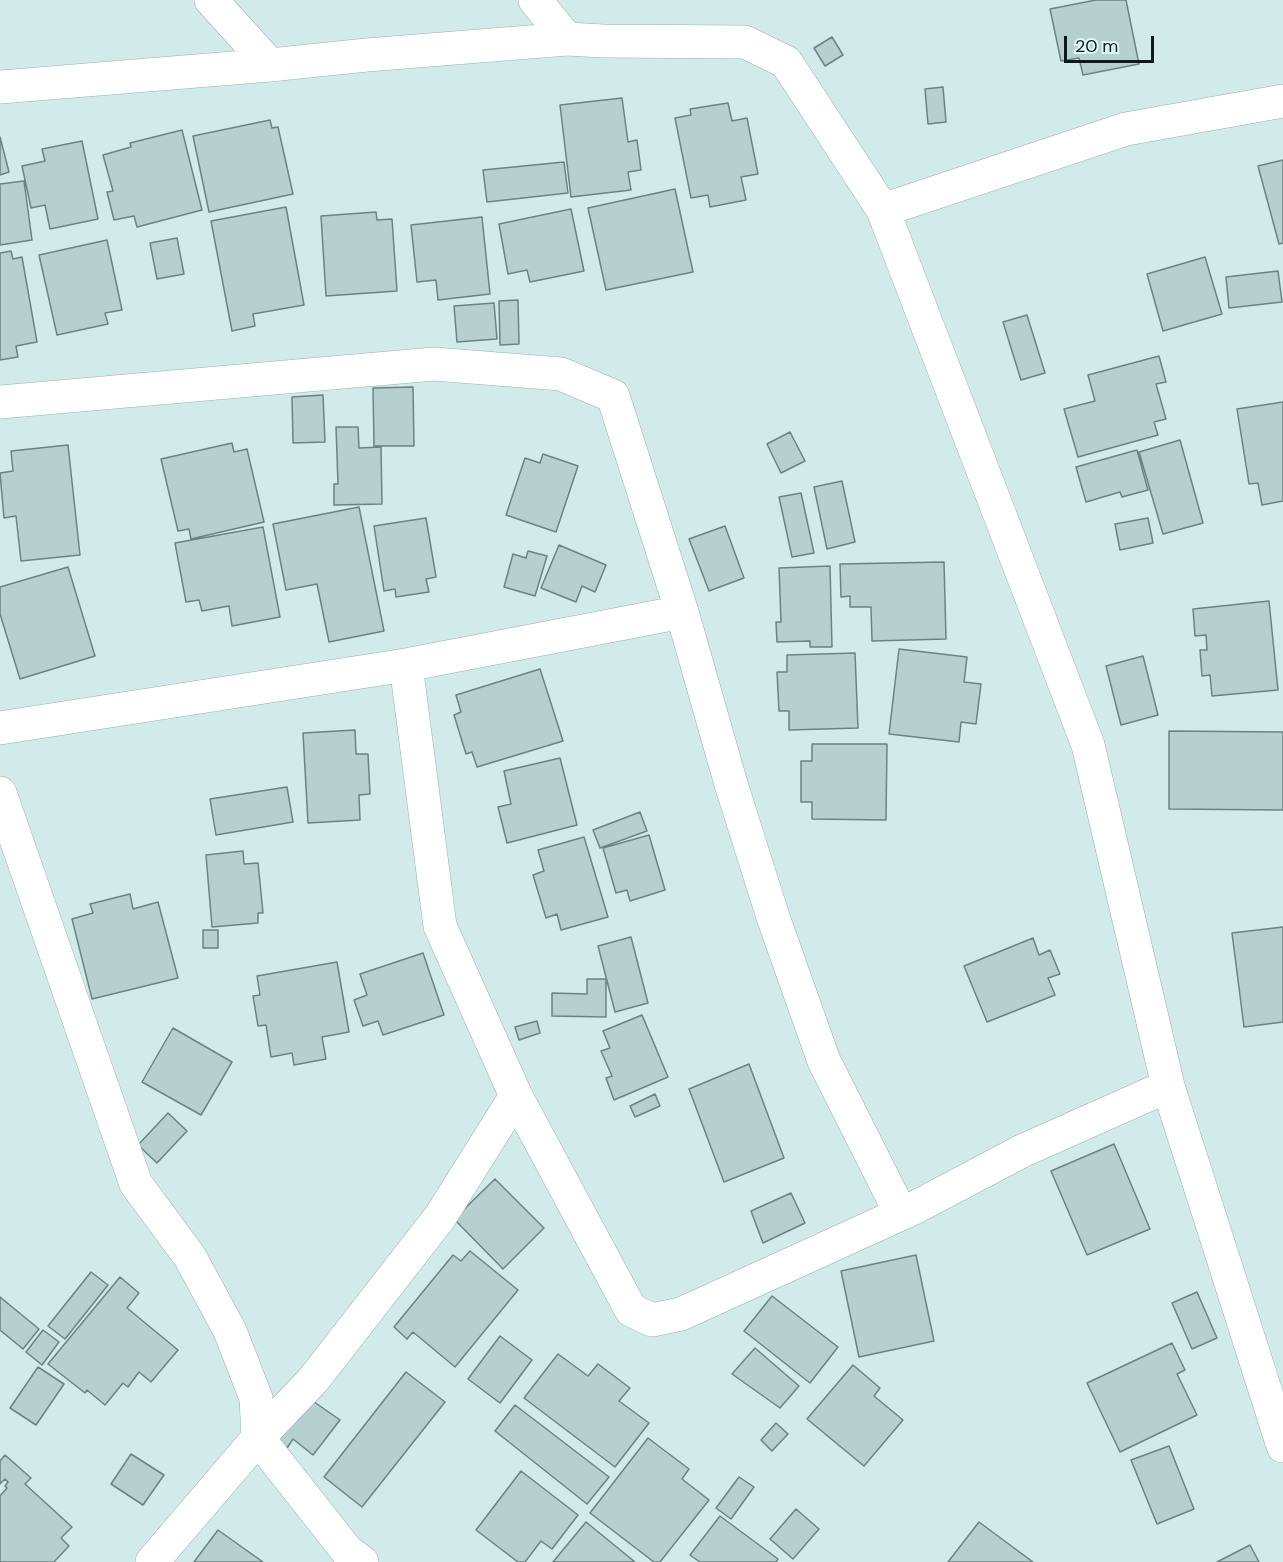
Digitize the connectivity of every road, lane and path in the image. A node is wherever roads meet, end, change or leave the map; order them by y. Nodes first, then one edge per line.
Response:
1 (211, 0) edge
2 (535, 0) edge
3 (567, 39) junction
4 (270, 65) junction
5 (0, 87) edge
6 (1283, 101) edge
7 (884, 210) junction
8 (0, 402) edge
9 (682, 612) junction
10 (406, 665) junction
11 (0, 728) edge
12 (0, 793) edge
13 (1168, 1086) junction
14 (516, 1096) junction
15 (901, 1214) junction
16 (258, 1438) junction
17 (1282, 1443) edge
18 (153, 1562) edge
19 (362, 1562) edge

1 - 4 street
2 - 3 street
3 - 4 street
3 - 7 street
4 - 5 street
6 - 7 street
7 - 13 street
8 - 9 street
9 - 10 street
9 - 15 street
10 - 11 street
10 - 14 street
12 - 16 street
13 - 15 street
13 - 17 street
14 - 15 street
14 - 16 street
16 - 18 street
16 - 19 street

